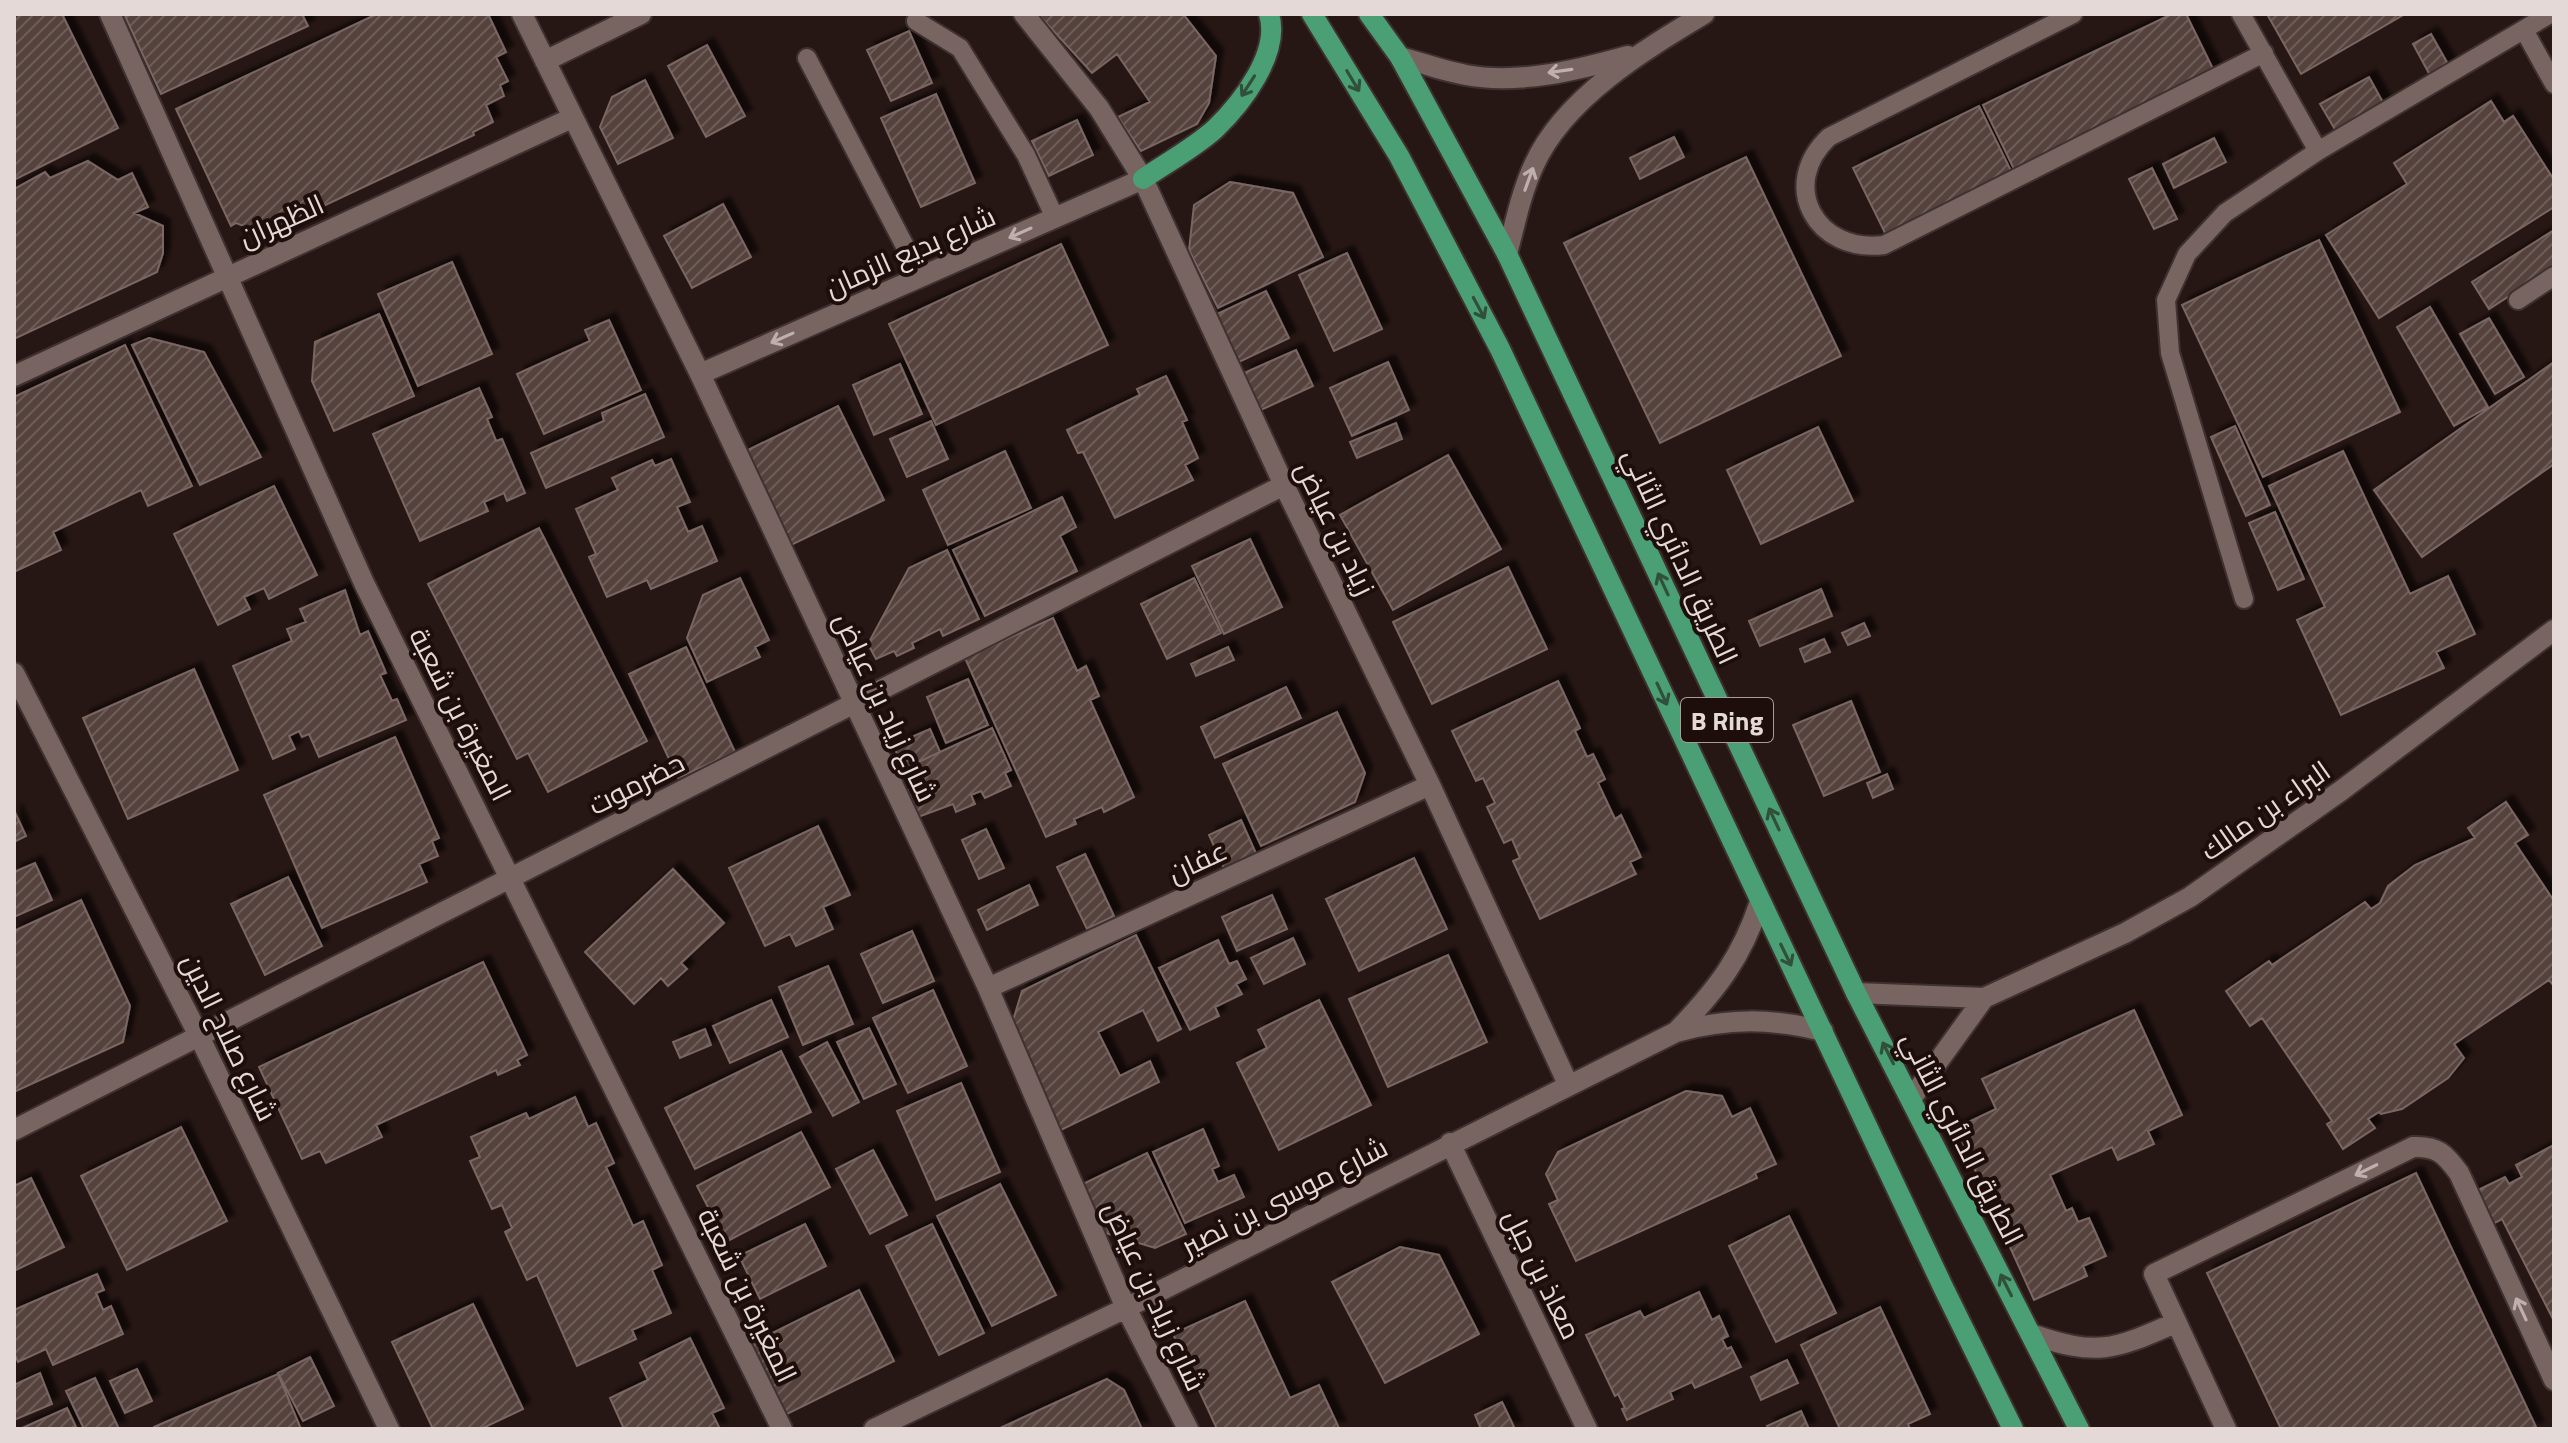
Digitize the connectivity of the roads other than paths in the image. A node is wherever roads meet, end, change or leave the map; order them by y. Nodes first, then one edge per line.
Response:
1 (110, 14) edge
2 (522, 14) edge
3 (641, 14) edge
4 (1024, 14) edge
5 (1269, 14) edge
6 (1312, 14) edge
7 (1369, 14) edge
8 (1704, 14) edge
9 (2073, 14) edge
10 (2241, 14) edge
11 (2550, 14) edge
12 (916, 21) dead end
13 (2524, 30) junction
14 (2264, 53) junction
15 (1636, 54) junction
16 (1400, 57) junction
17 (807, 58) dead end
18 (545, 61) junction
19 (2554, 84) edge
20 (572, 118) junction
21 (2318, 151) junction
22 (1143, 179) junction
23 (1055, 218) junction
24 (1507, 254) junction
25 (227, 275) junction
26 (2554, 276) edge
27 (921, 277) junction
28 (2518, 300) dead end
29 (700, 374) junction
30 (14, 376) edge
31 (1284, 485) junction
32 (2244, 599) dead end
33 (2553, 634) edge
34 (14, 673) edge
35 (853, 704) junction
36 (1430, 785) junction
37 (512, 877) junction
38 (1760, 902) junction
39 (988, 988) junction
40 (1856, 993) junction
41 (1984, 998) junction
42 (1823, 1031) junction
43 (1676, 1032) junction
44 (199, 1036) junction
45 (1568, 1084) junction
46 (1911, 1099) junction
47 (14, 1130) edge
48 (1450, 1143) junction
49 (1126, 1308) junction
50 (2175, 1323) junction
51 (2031, 1334) junction
52 (2554, 1380) edge
53 (389, 1429) edge
54 (782, 1429) edge
55 (874, 1429) edge
56 (1188, 1429) edge
57 (1587, 1429) edge
58 (2013, 1429) edge
59 (2079, 1429) edge
60 (2226, 1429) edge

1 - 25 street, المغيرة بن شعبة
2 - 18 street, شارع زياد بن عياض
3 - 18 street
4 - 22 street, زياد بن عياض
5 -> 22 main road
6 -> 38 main road, B Ring
7 - 16 main road, الطريق الدائري الثاني / B Ring
8 - 15 street
9 - 14 lane
10 - 14 lane
11 - 13 lane
12 - 23 lane
13 - 19 lane
13 - 21 lane
14 - 21 lane
15 -> 16 street
24 -> 15 street
16 - 24 main road, الطريق الدائري الثاني / B Ring
17 - 27 lane
18 - 20 street, شارع زياد بن عياض
20 - 25 street, الظهران
20 - 29 street, شارع زياد بن عياض
21 - 32 lane
22 - 23 street, شارع بديع الزمان
22 - 31 street, زياد بن عياض
23 -> 27 street, شارع بديع الزمان
40 -> 24 main road, الطريق الدائري الثاني / B Ring
25 - 30 street, الظهران
25 - 37 street, المغيرة بن شعبة
26 - 28 lane
27 -> 29 street, شارع بديع الزمان
29 - 35 street, شارع زياد بن عياض
31 - 35 street, حضرموت
31 - 36 street, زياد بن عياض
33 - 41 street, البراء بن مالك
34 - 44 street, شارع صلاح الدين
35 - 37 street, حضرموت
35 - 39 street, شارع زياد بن عياض
36 - 39 street, عفان
36 - 45 street, زياد بن عياض
37 - 44 street, حضرموت
37 - 54 street, المغيرة بن شعبة
38 -> 42 main road, B Ring
38 - 43 street, شارع موسى بن نصير
39 - 49 street, شارع زياد بن عياض
40 - 41 street, البراء بن مالك
46 -> 40 main road, الطريق الدائري الثاني / B Ring
41 - 46 street, البراء بن مالك
42 - 43 street, شارع موسى بن نصير
42 - 58 main road, B Ring
43 - 45 street, شارع موسى بن نصير
44 - 47 street, حضرموت
44 - 53 street, شارع صلاح الدين
45 - 48 street, شارع موسى بن نصير
51 -> 46 main road, الطريق الدائري الثاني / B Ring
48 - 49 street, شارع موسى بن نصير
48 - 57 street, معاذ بن جبل
49 - 55 street, شارع موسى بن نصير
49 - 56 street, شارع زياد بن عياض
50 - 51 street
52 -> 50 street
50 - 60 street
51 - 59 main road, الطريق الدائري الثاني / B Ring

